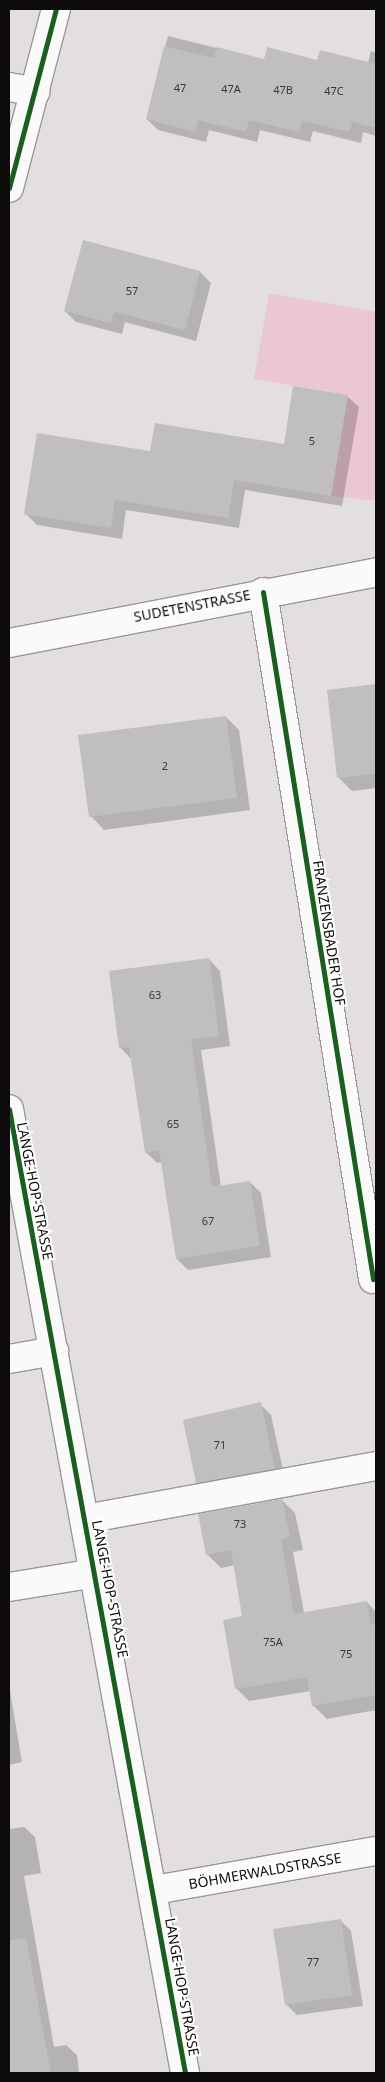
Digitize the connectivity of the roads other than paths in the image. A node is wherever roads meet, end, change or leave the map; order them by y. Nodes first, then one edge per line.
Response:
1 (56, 9) edge
2 (9, 87) edge
3 (36, 92) junction
4 (9, 188) edge
5 (376, 572) edge
6 (263, 592) junction
7 (9, 643) edge
8 (9, 1109) edge
9 (373, 1279) dead end
10 (54, 1351) junction
11 (9, 1359) edge
12 (376, 1466) edge
13 (85, 1519) junction
14 (95, 1573) junction
15 (9, 1587) edge
16 (376, 1851) edge
17 (154, 1890) junction
18 (186, 2073) edge

1 - 3 street
2 - 3 street
3 - 4 street
5 - 6 street, SUDETENSTRASSE
6 - 7 street, SUDETENSTRASSE
6 - 9 street, FRANZENSBADER HOF
8 - 10 street, LANGE-HOP-STRASSE
10 - 11 street
10 - 13 street, LANGE-HOP-STRASSE
12 - 13 street
13 - 14 street, LANGE-HOP-STRASSE
14 - 15 street
14 - 17 street, LANGE-HOP-STRASSE
16 - 17 street, BÖHMERWALDSTRASSE
17 - 18 street, LANGE-HOP-STRASSE

